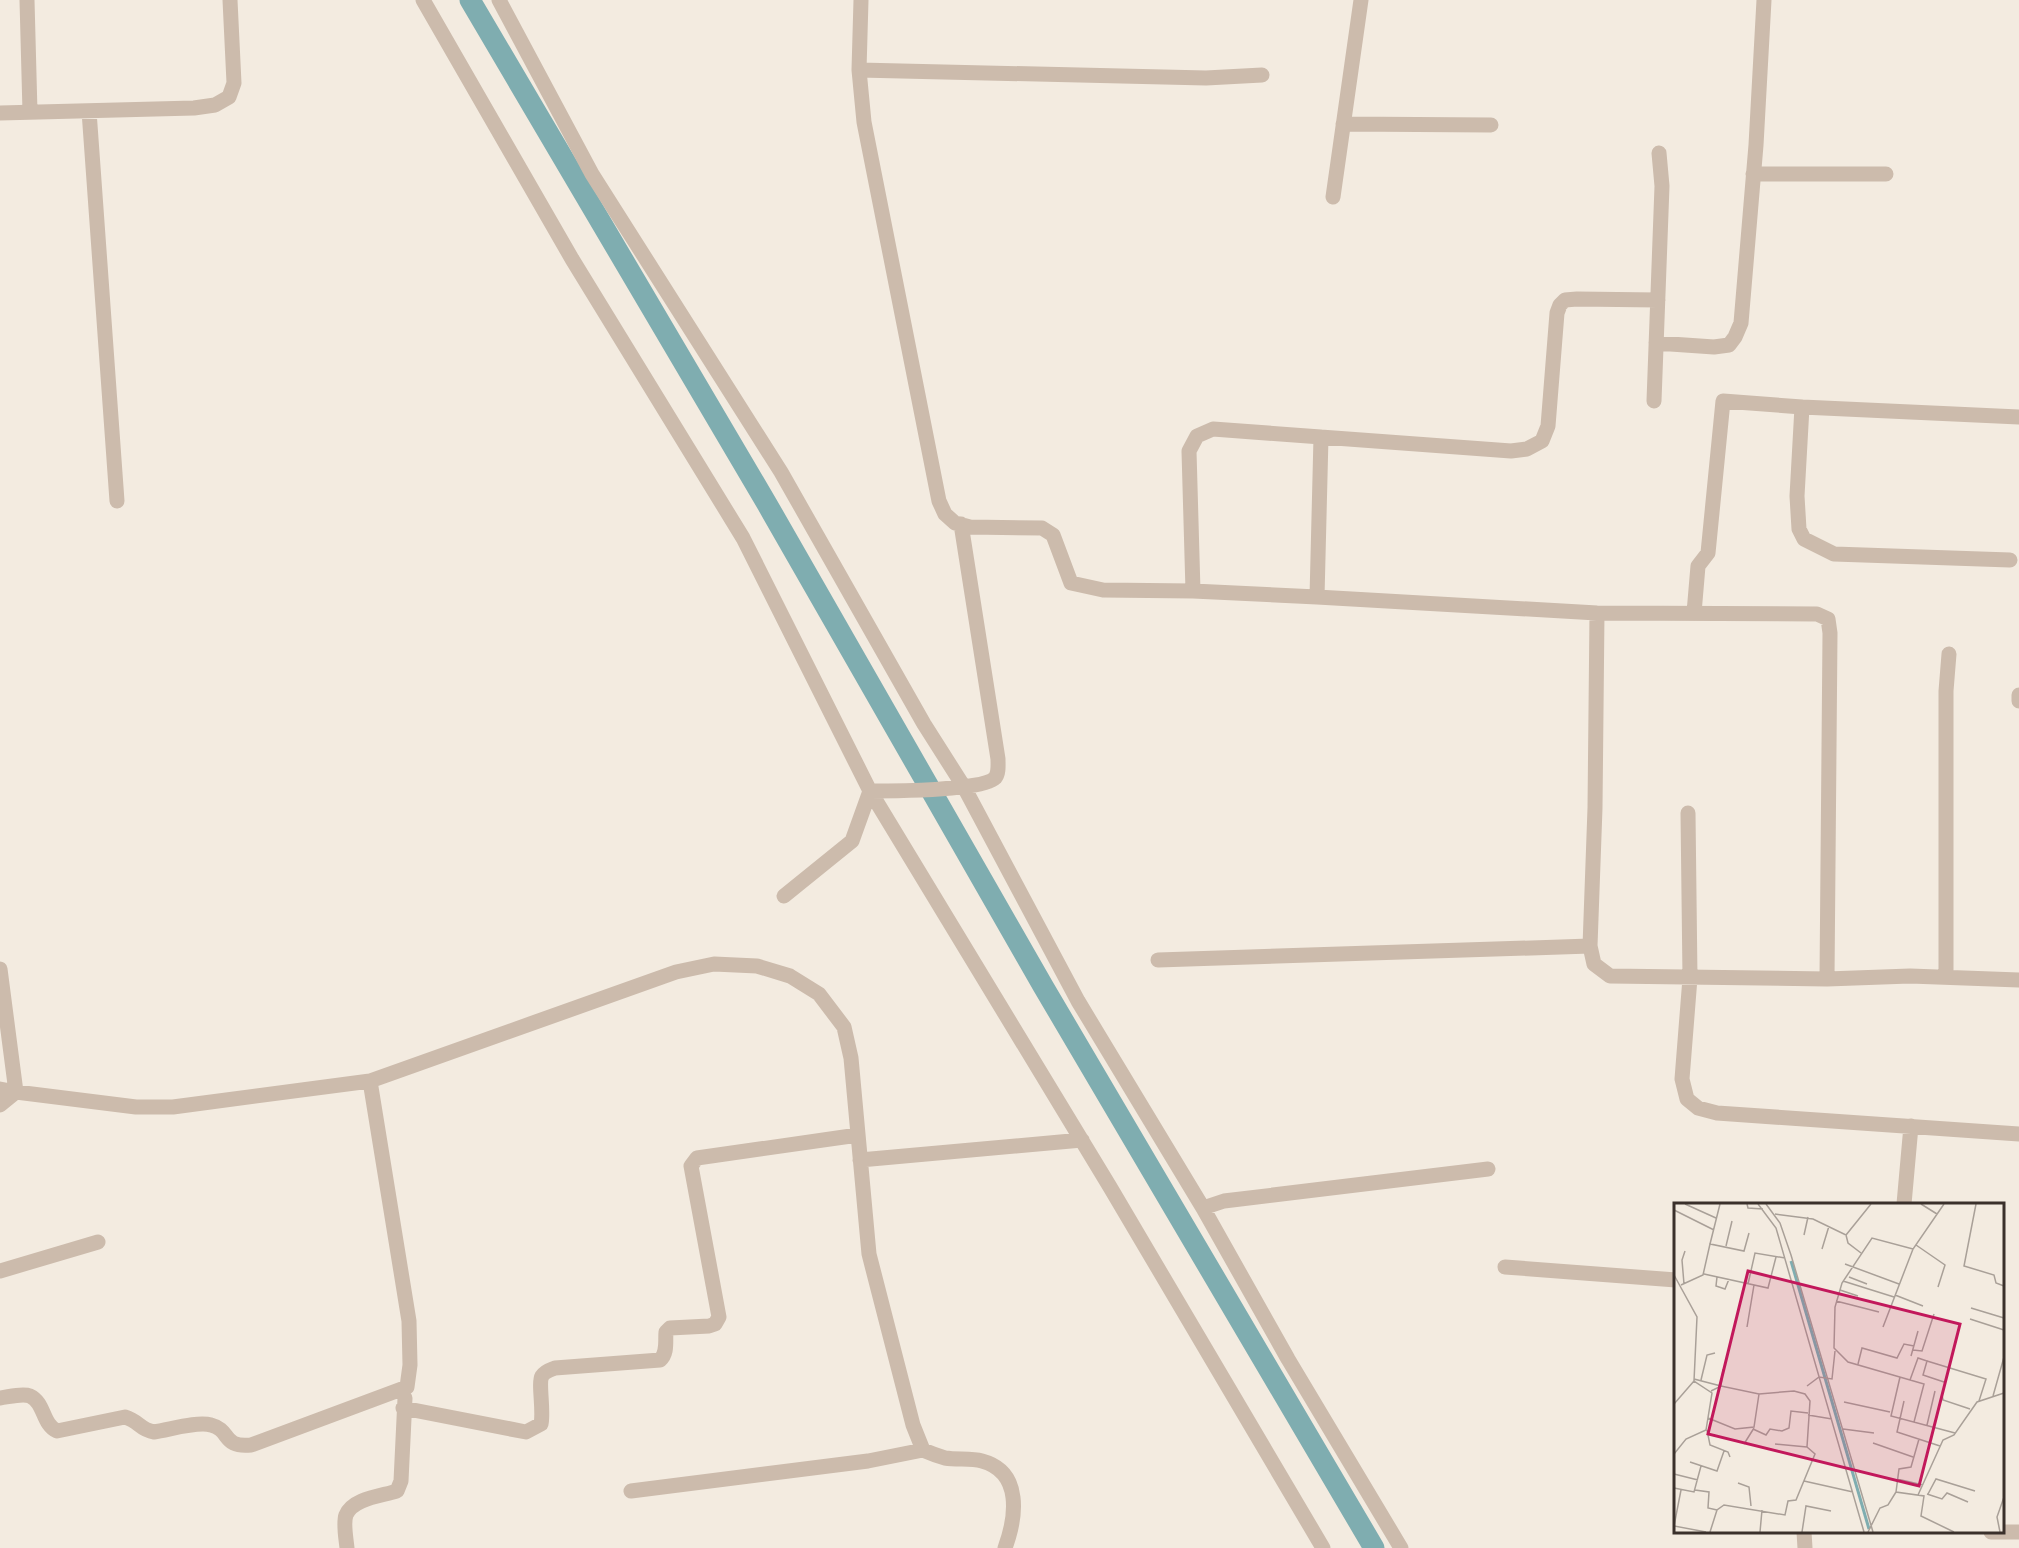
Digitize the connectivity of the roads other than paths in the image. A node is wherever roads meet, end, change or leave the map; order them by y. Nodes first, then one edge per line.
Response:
1 (27, 0) edge
2 (230, 0) edge
3 (423, 0) edge
4 (499, 0) edge
5 (861, 0) edge
6 (1361, 0) edge
7 (1764, 0) edge
8 (859, 70) junction
9 (1263, 75) dead end
10 (89, 111) junction
11 (30, 112) junction
12 (0, 113) edge
13 (1343, 124) junction
14 (1491, 125) dead end
15 (1659, 153) dead end
16 (1753, 174) junction
17 (1886, 174) dead end
18 (1333, 197) dead end
19 (1658, 300) junction
20 (1656, 344) junction
21 (1653, 401) dead end
22 (1802, 407) junction
23 (2019, 417) edge
24 (1321, 437) junction
25 (117, 501) dead end
26 (961, 524) junction
27 (2010, 560) dead end
28 (1193, 591) junction
29 (1317, 597) junction
30 (1597, 613) junction
31 (1694, 613) junction
32 (1949, 654) dead end
33 (2019, 695) edge
34 (2019, 701) edge
35 (964, 787) junction
36 (870, 791) junction
37 (1688, 813) dead end
38 (784, 896) dead end
39 (1590, 946) junction
40 (1158, 960) dead end
41 (0, 969) edge
42 (1946, 977) junction
43 (1690, 978) junction
44 (1827, 979) junction
45 (2019, 980) edge
46 (370, 1081) junction
47 (0, 1089) edge
48 (16, 1092) junction
49 (0, 1105) edge
50 (1911, 1126) junction
51 (2019, 1134) edge
52 (858, 1136) junction
53 (1082, 1140) junction
54 (860, 1160) junction
55 (1488, 1169) dead end
56 (1904, 1203) edge
57 (1203, 1208) junction
58 (98, 1242) dead end
59 (1504, 1267) dead end
60 (0, 1271) edge
61 (1674, 1280) edge
62 (407, 1387) junction
63 (0, 1398) edge
64 (403, 1408) junction
65 (923, 1450) junction
66 (632, 1491) dead end
67 (1804, 1533) edge
68 (347, 1548) edge
69 (1005, 1548) edge
70 (1323, 1548) edge
71 (1401, 1548) edge
72 (1805, 1548) edge

1 - 11 street
2 - 10 street
3 - 36 street
4 - 35 street
5 - 8 street
6 - 13 street
7 - 16 street
8 - 9 street
8 - 26 street
10 - 11 street
10 - 25 street
11 - 12 street
13 - 14 street
13 - 18 street
15 - 19 street
16 - 17 street
16 - 20 street
19 - 20 street
19 - 24 street
20 - 21 street
22 - 23 street
22 - 27 street
22 - 31 street
24 - 28 street
24 - 29 street
26 - 28 street
26 - 35 street
28 - 29 street
29 - 30 street
30 - 31 street
30 - 39 street
31 - 44 street
32 - 42 street
33 - 34 street
35 - 36 street
35 - 57 street
36 - 38 street
36 - 53 street
37 - 43 street
39 - 40 street
39 - 43 street
41 - 48 street
42 - 44 street
42 - 45 street
43 - 44 street
43 - 50 street
46 - 48 street
46 - 52 street
46 - 62 street
47 - 48 street
48 - 49 street
50 - 51 street
50 - 56 street
52 - 54 street
52 - 64 street
53 - 54 street
53 - 70 street
54 - 65 street
55 - 57 street
57 - 71 street
58 - 60 street
59 - 61 street
62 - 63 street
62 - 64 street
64 - 68 street
65 - 66 street
65 - 69 street
67 - 72 street

